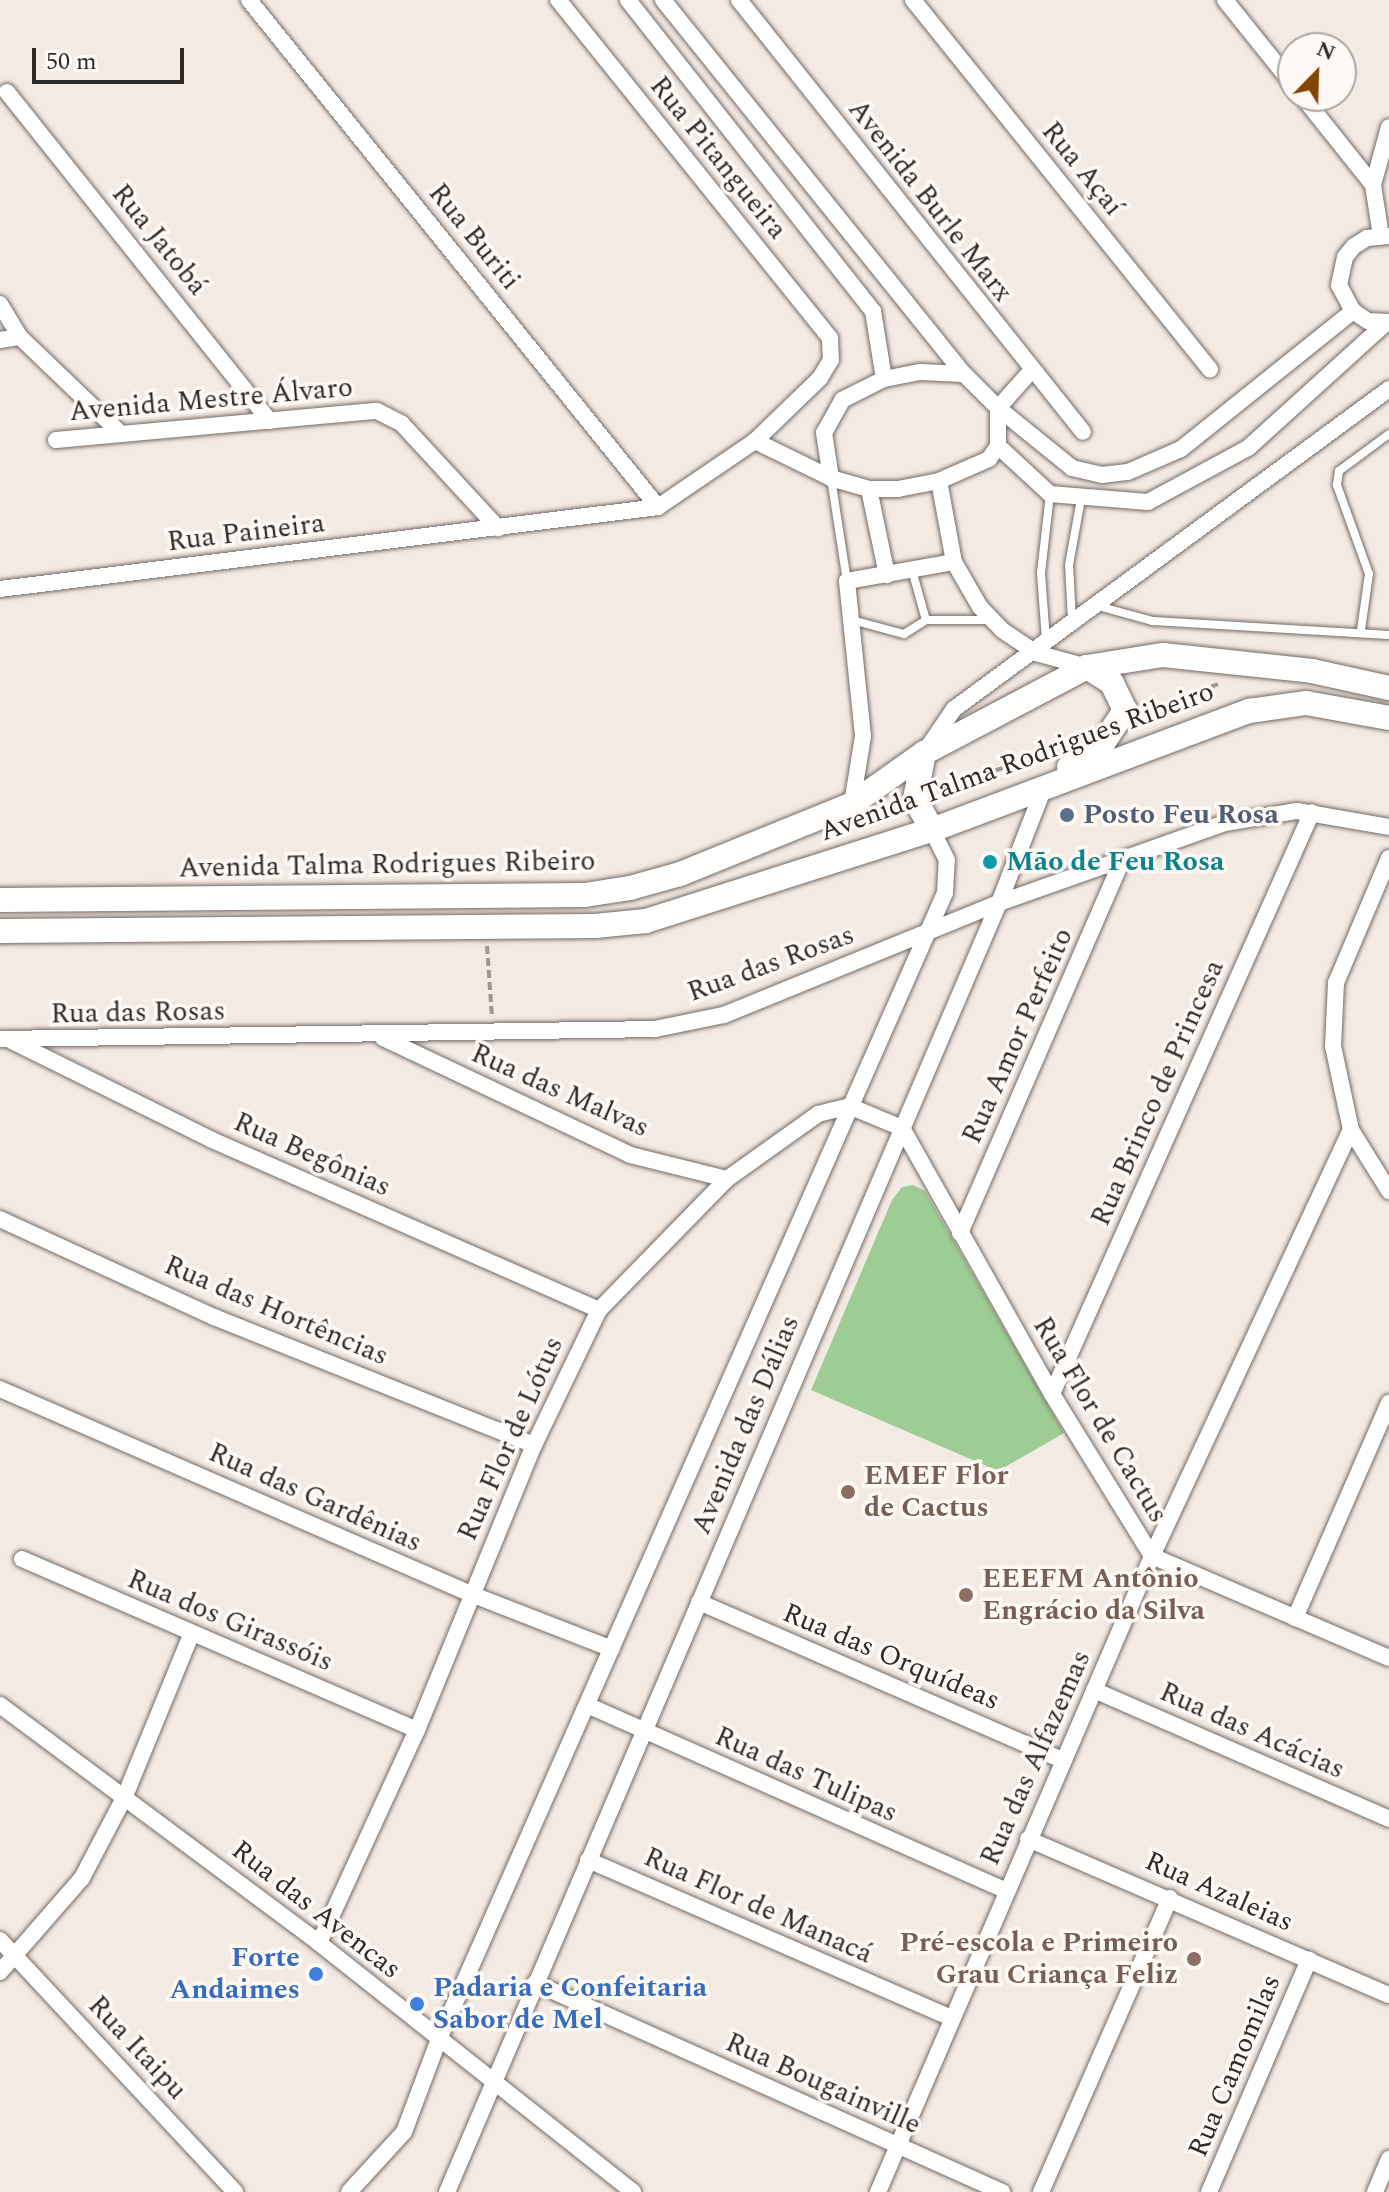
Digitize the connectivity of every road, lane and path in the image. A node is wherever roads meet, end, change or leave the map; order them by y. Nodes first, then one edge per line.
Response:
1 (249, 0) edge
2 (558, 0) edge
3 (628, 0) edge
4 (663, 0) edge
5 (739, 0) edge
6 (913, 0) edge
7 (1225, 0) edge
8 (1277, 65) edge
9 (7, 92) dead end
10 (1315, 112) edge
11 (1389, 127) edge
12 (1373, 185) junction
13 (1385, 236) edge
14 (0, 304) edge
15 (1353, 311) junction
16 (1388, 322) edge
17 (20, 337) junction
18 (0, 340) edge
19 (1210, 370) dead end
20 (1031, 371) junction
21 (964, 374) junction
22 (884, 379) junction
23 (1389, 389) edge
24 (998, 408) junction
25 (270, 421) junction
26 (1083, 432) dead end
27 (120, 433) junction
28 (824, 433) junction
29 (1389, 434) edge
30 (56, 440) dead end
31 (755, 441) junction
32 (998, 446) junction
33 (795, 456) junction
34 (831, 478) junction
35 (939, 481) junction
36 (869, 489) junction
37 (1050, 494) junction
38 (1081, 499) junction
39 (658, 507) junction
40 (498, 528) junction
41 (954, 562) junction
42 (912, 570) junction
43 (887, 575) junction
44 (847, 581) junction
45 (0, 589) edge
46 (1098, 606) junction
47 (851, 620) junction
48 (926, 620) junction
49 (991, 620) junction
50 (1072, 625) junction
51 (1361, 630) junction
52 (1389, 635) edge
53 (1041, 649) junction
54 (1087, 667) junction
55 (1389, 688) edge
56 (1389, 718) edge
57 (924, 753) junction
58 (1045, 785) junction
59 (852, 804) junction
60 (1312, 812) junction
61 (1389, 827) edge
62 (932, 830) junction
63 (1389, 858) edge
64 (1123, 859) junction
65 (0, 900) edge
66 (999, 903) junction
67 (485, 927) junction
68 (0, 931) edge
69 (925, 935) junction
70 (493, 1032) junction
71 (378, 1035) junction
72 (4, 1039) edge
73 (849, 1106) junction
74 (902, 1128) junction
75 (1351, 1130) junction
76 (727, 1179) junction
77 (1389, 1191) edge
78 (0, 1219) edge
79 (960, 1233) junction
80 (599, 1310) junction
81 (0, 1389) edge
82 (1052, 1394) junction
83 (1389, 1403) edge
84 (534, 1445) junction
85 (1152, 1556) junction
86 (22, 1559) dead end
87 (471, 1594) junction
88 (699, 1602) junction
89 (1295, 1618) junction
90 (192, 1633) junction
91 (612, 1649) junction
92 (1389, 1658) edge
93 (1094, 1690) junction
94 (0, 1705) edge
95 (587, 1705) junction
96 (417, 1730) junction
97 (643, 1732) junction
98 (1063, 1760) junction
99 (125, 1796) junction
100 (1389, 1819) edge
101 (1028, 1839) junction
102 (588, 1860) junction
103 (1006, 1891) junction
104 (1170, 1898) junction
105 (0, 1940) edge
106 (319, 1943) junction
107 (17, 1956) junction
108 (1309, 1960) junction
109 (0, 1972) edge
110 (535, 1983) junction
111 (1389, 1995) edge
112 (951, 2018) junction
113 (439, 2039) junction
114 (495, 2085) junction
115 (898, 2147) junction
116 (1389, 2159) edge
117 (235, 2192) edge
118 (349, 2192) edge
119 (447, 2192) edge
120 (633, 2192) edge
121 (878, 2192) edge
122 (1002, 2192) edge
123 (1041, 2192) edge
124 (1209, 2192) edge
125 (1375, 2192) edge

1 - 39 street, Rua Buriti
2 - 31 street, Rua Pitangueira
3 - 22 street
4 - 21 street
5 - 20 street, Avenida Burle Marx
6 - 19 street, Rua Açaí
7 - 8 street
9 - 25 street, Rua Jatobá
10 - 12 street
11 - 12 street
12 - 13 street
13 - 15 street
14 - 17 street
15 - 16 street
15 - 24 street
16 - 38 street
17 - 18 street
17 - 27 street
20 - 24 street
20 - 26 street, Avenida Burle Marx
21 - 22 street
21 - 24 street
22 - 28 street
23 - 46 street
24 - 32 street
25 - 27 street, Avenida Mestre Álvaro
25 - 40 street, Avenida Mestre Álvaro
27 - 30 street, Avenida Mestre Álvaro
28 - 33 street
28 - 34 street
29 - 51 lane
31 - 33 street
31 - 39 street
32 - 35 street
32 - 37 street
33 - 34 street
34 - 36 street
34 - 44 lane
35 - 36 street
35 - 41 street
36 - 43 street
37 - 38 street
37 - 53 lane
38 - 50 lane
39 - 40 street
40 - 45 street, Rua Paineira
41 - 42 street
41 - 49 street
42 - 43 street
42 - 48 lane
43 - 44 street
44 - 47 street
46 - 50 street
46 - 51 lane
47 - 48 lane
47 - 59 street
48 - 49 lane
49 - 53 street
50 - 53 street
51 - 52 lane
53 - 54 street
53 - 57 street
54 - 55 main road, Avenida Talma Rodrigues Ribeiro
54 - 57 main road, Avenida Talma Rodrigues Ribeiro
54 - 58 main road
56 - 58 main road, Avenida Talma Rodrigues Ribeiro
57 - 59 main road, Avenida Talma Rodrigues Ribeiro
57 - 62 main road
58 - 62 main road, Avenida Talma Rodrigues Ribeiro
58 - 66 street, Avenida das Dálias
59 - 65 main road, Avenida Talma Rodrigues Ribeiro
60 - 61 street, Rua das Rosas
60 - 64 street, Rua das Rosas
60 - 82 street, Rua Brinco de Princesa
62 - 67 main road, Avenida Talma Rodrigues Ribeiro
62 - 69 street, Avenida das Dálias
63 - 75 street
64 - 66 street, Rua das Rosas
64 - 79 street, Rua Amor Perfeito
66 - 69 street, Rua das Rosas
66 - 74 street, Avenida das Dálias
67 - 68 main road, Avenida Talma Rodrigues Ribeiro
67 - 70 path
69 - 70 street, Rua das Rosas
69 - 73 street, Avenida das Dálias
70 - 71 street, Rua das Rosas
71 - 72 street, Rua das Rosas
71 - 76 street, Rua das Malvas
72 - 80 street, Rua Begônias
73 - 74 street
73 - 76 street, Rua Flor de Lótus
73 - 91 street, Avenida das Dálias
74 - 79 street, Rua Flor de Cactus
74 - 88 street, Avenida das Dálias
75 - 77 street
75 - 85 street, Rua das Alfazemas
76 - 80 street, Rua Flor de Lótus
78 - 84 street, Rua das Hortências
79 - 82 street, Rua Flor de Cactus
80 - 84 street, Rua Flor de Lótus
81 - 87 street, Rua das Gardênias
82 - 85 street, Rua Flor de Cactus
83 - 89 street
84 - 87 street, Rua Flor de Lótus
85 - 89 street, Rua Flor de Cactus
85 - 93 street, Rua das Alfazemas
86 - 90 street, Rua dos Girassóis
87 - 91 street, Rua das Gardênias
87 - 96 street, Rua Flor de Lótus
88 - 97 street, Avenida das Dálias
88 - 98 street, Rua das Orquídeas
89 - 92 street, Rua Flor de Cactus
90 - 96 street, Rua dos Girassóis
90 - 99 street
91 - 95 street, Avenida das Dálias
93 - 98 street, Rua das Alfazemas
93 - 100 street, Rua das Acácias
94 - 99 street, Rua das Avencas
95 - 97 street, Rua das Tulipas
95 - 113 street, Avenida das Dálias
96 - 106 street, Rua Flor de Lótus
97 - 102 street, Avenida das Dálias
97 - 103 street, Rua das Tulipas
98 - 101 street, Rua das Alfazemas
99 - 106 street, Rua das Avencas
99 - 107 street
101 - 103 street, Rua das Alfazemas
101 - 104 street, Rua Azaleias
102 - 110 street, Avenida das Dálias
102 - 112 street, Rua Flor de Manacá
103 - 112 street, Rua das Alfazemas
104 - 108 street, Rua Azaleias
104 - 123 street
105 - 107 street, Rua Itaipu
106 - 113 street, Rua das Avencas
107 - 109 street
107 - 117 street, Rua Itaipu
108 - 111 street, Rua Azaleias
108 - 124 street, Rua Camomilas
110 - 114 street, Avenida das Dálias
110 - 115 street, Rua Bougainville
112 - 115 street, Rua das Alfazemas
113 - 114 street, Rua das Avencas
113 - 118 street, Avenida das Dálias
114 - 119 street, Avenida das Dálias
114 - 120 street, Rua das Avencas
115 - 121 street, Rua das Alfazemas
115 - 122 street, Rua Bougainville
116 - 125 street

